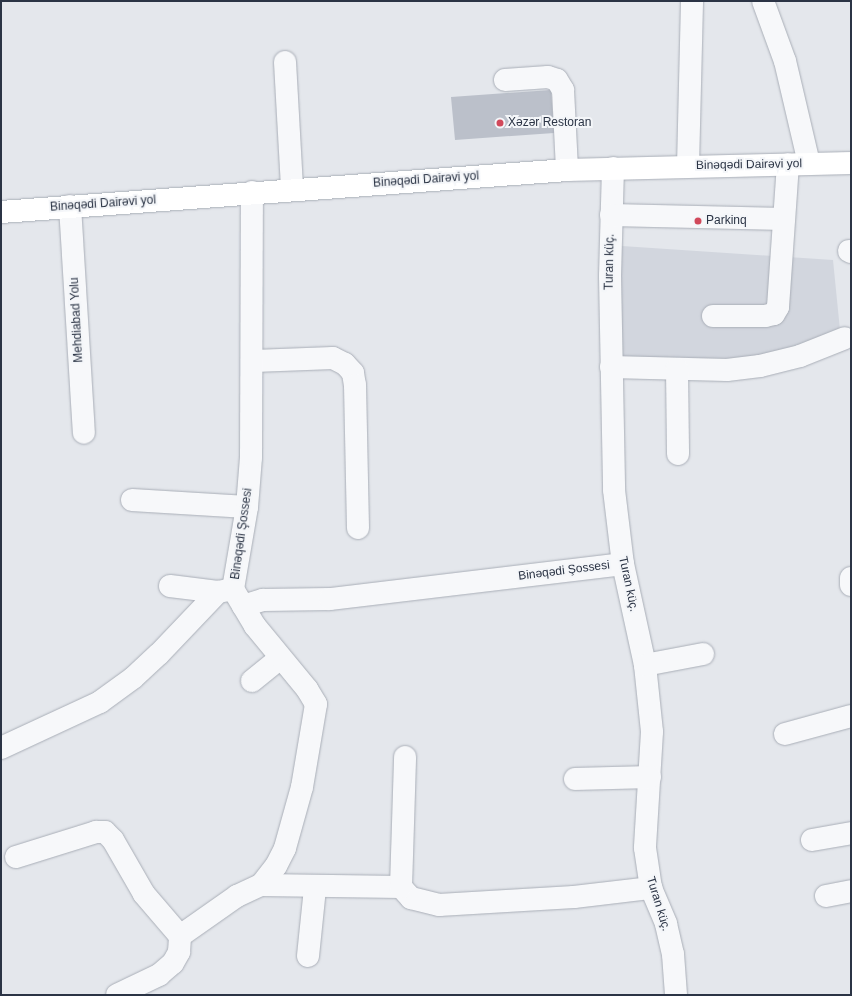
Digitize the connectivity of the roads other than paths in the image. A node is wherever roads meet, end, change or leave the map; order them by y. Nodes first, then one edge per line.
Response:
1 (692, 1) edge
2 (763, 1) edge
3 (285, 62) dead end
4 (505, 80) dead end
5 (851, 163) edge
6 (798, 164) junction
7 (688, 166) junction
8 (613, 168) junction
9 (568, 170) junction
10 (292, 189) junction
11 (252, 192) junction
12 (70, 206) junction
13 (1, 212) edge
14 (611, 215) junction
15 (784, 219) junction
16 (713, 316) dead end
17 (846, 338) dead end
18 (254, 361) junction
19 (611, 367) junction
20 (677, 369) junction
21 (84, 433) dead end
22 (678, 454) dead end
23 (132, 500) dead end
24 (247, 507) junction
25 (358, 528) dead end
26 (623, 564) junction
27 (851, 578) edge
28 (851, 585) edge
29 (170, 586) dead end
30 (231, 595) junction
31 (703, 654) dead end
32 (280, 658) junction
33 (645, 665) junction
34 (252, 681) dead end
35 (851, 716) edge
36 (785, 734) dead end
37 (1, 748) edge
38 (405, 757) dead end
39 (650, 777) junction
40 (575, 780) dead end
41 (851, 833) edge
42 (812, 840) dead end
43 (16, 857) dead end
44 (261, 885) junction
45 (401, 887) junction
46 (315, 888) junction
47 (651, 888) junction
48 (851, 891) edge
49 (826, 896) dead end
50 (180, 936) junction
51 (308, 956) dead end
52 (117, 995) edge
53 (676, 995) edge

1 - 7 street
2 - 6 street
3 - 10 street
4 - 9 street
5 - 6 main road, Binəqədi Dairəvi yol
6 - 7 main road, Binəqədi Dairəvi yol
6 - 15 street
7 - 8 main road, Binəqədi Dairəvi yol
8 - 9 main road, Binəqədi Dairəvi yol
8 - 14 street, Turan küç.
9 - 10 main road, Binəqədi Dairəvi yol
10 - 11 main road, Binəqədi Dairəvi yol
11 - 12 main road, Binəqədi Dairəvi yol
11 - 18 street, Binəqədi Şossesi
12 - 13 main road, Binəqədi Dairəvi yol
12 - 21 street, Mehdiabad Yolu
14 - 15 street
14 - 19 street, Turan küç.
15 - 16 street
17 - 20 street
18 - 24 street, Binəqədi Şossesi
18 - 25 street
19 - 20 street
19 - 26 street, Turan küç.
20 - 22 street
23 - 24 street
24 - 30 street, Binəqədi Şossesi
26 - 30 street, Binəqədi Şossesi
26 - 33 street, Turan küç.
27 - 28 street
29 - 30 street
30 - 32 street
30 - 37 street, Binəqədi Şossesi
31 - 33 street
32 - 34 street
32 - 44 street
33 - 39 street, Turan küç.
35 - 36 street
38 - 45 street
39 - 40 street
39 - 47 street, Turan küç.
41 - 42 street
43 - 50 street
44 - 46 street
44 - 50 street
45 - 46 street
45 - 47 street
46 - 51 street
47 - 53 street, Turan küç.
48 - 49 street
50 - 52 street

